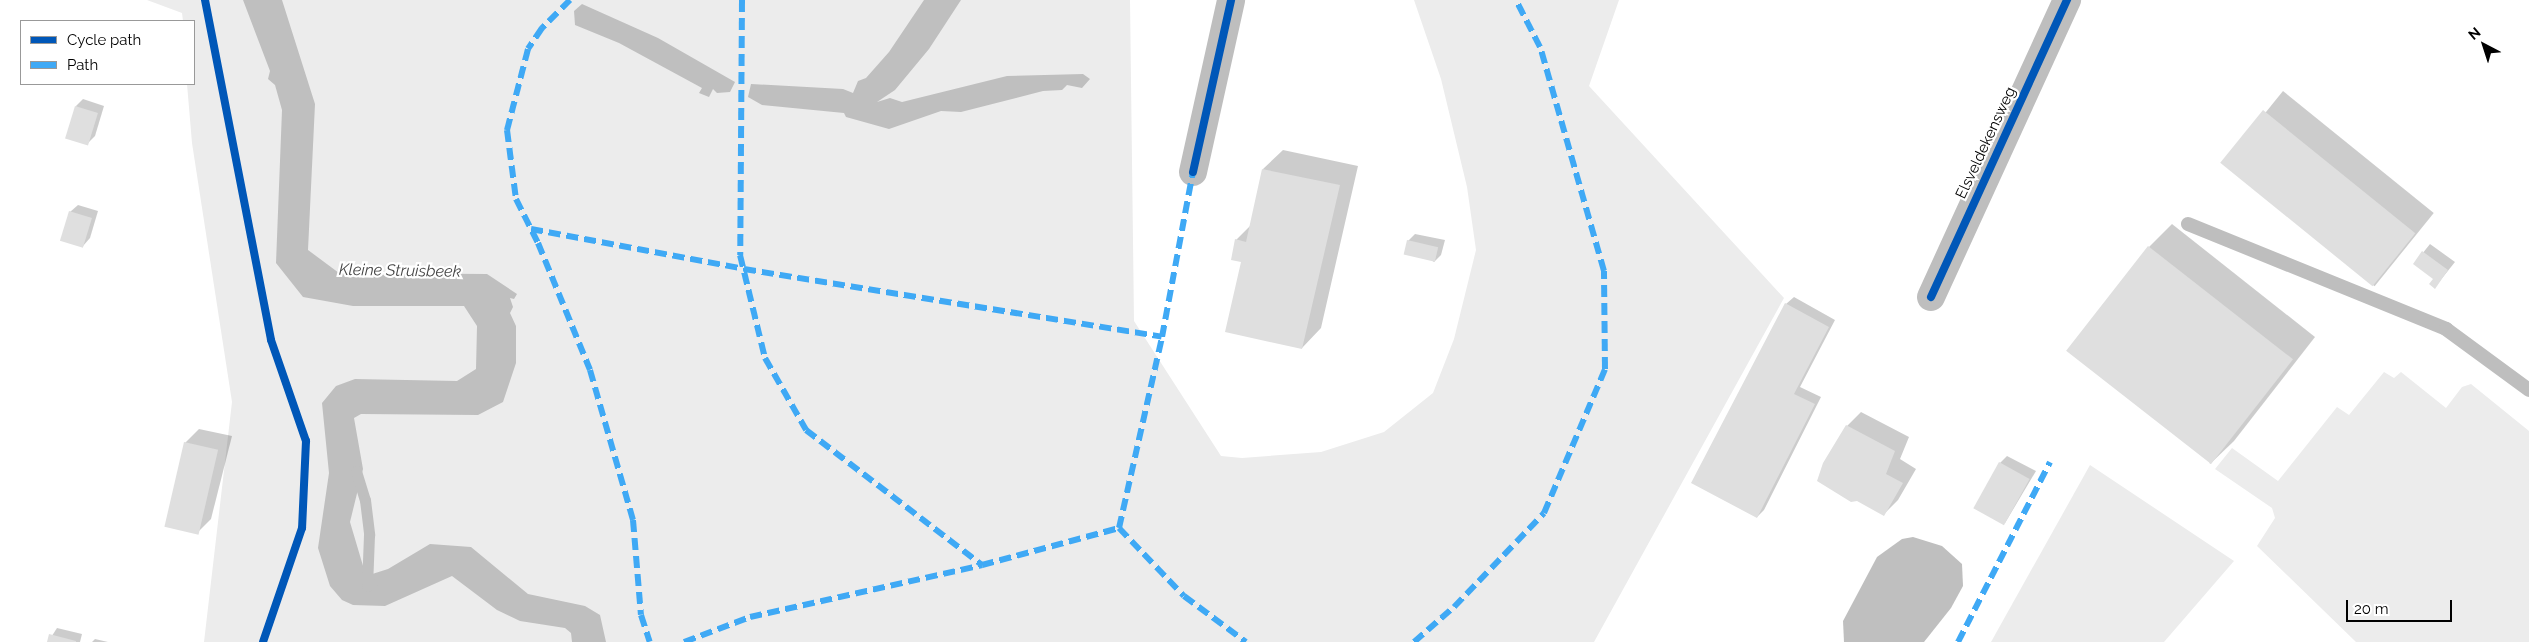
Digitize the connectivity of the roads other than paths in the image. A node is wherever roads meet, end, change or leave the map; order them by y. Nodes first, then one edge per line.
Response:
1 (1231, 0) edge
2 (2066, 0) edge
3 (1193, 172) dead end
4 (2188, 224) dead end
5 (1931, 297) dead end
6 (2529, 390) edge

1 - 3 street
2 - 5 street, Elsveldekensweg
4 - 6 lane

